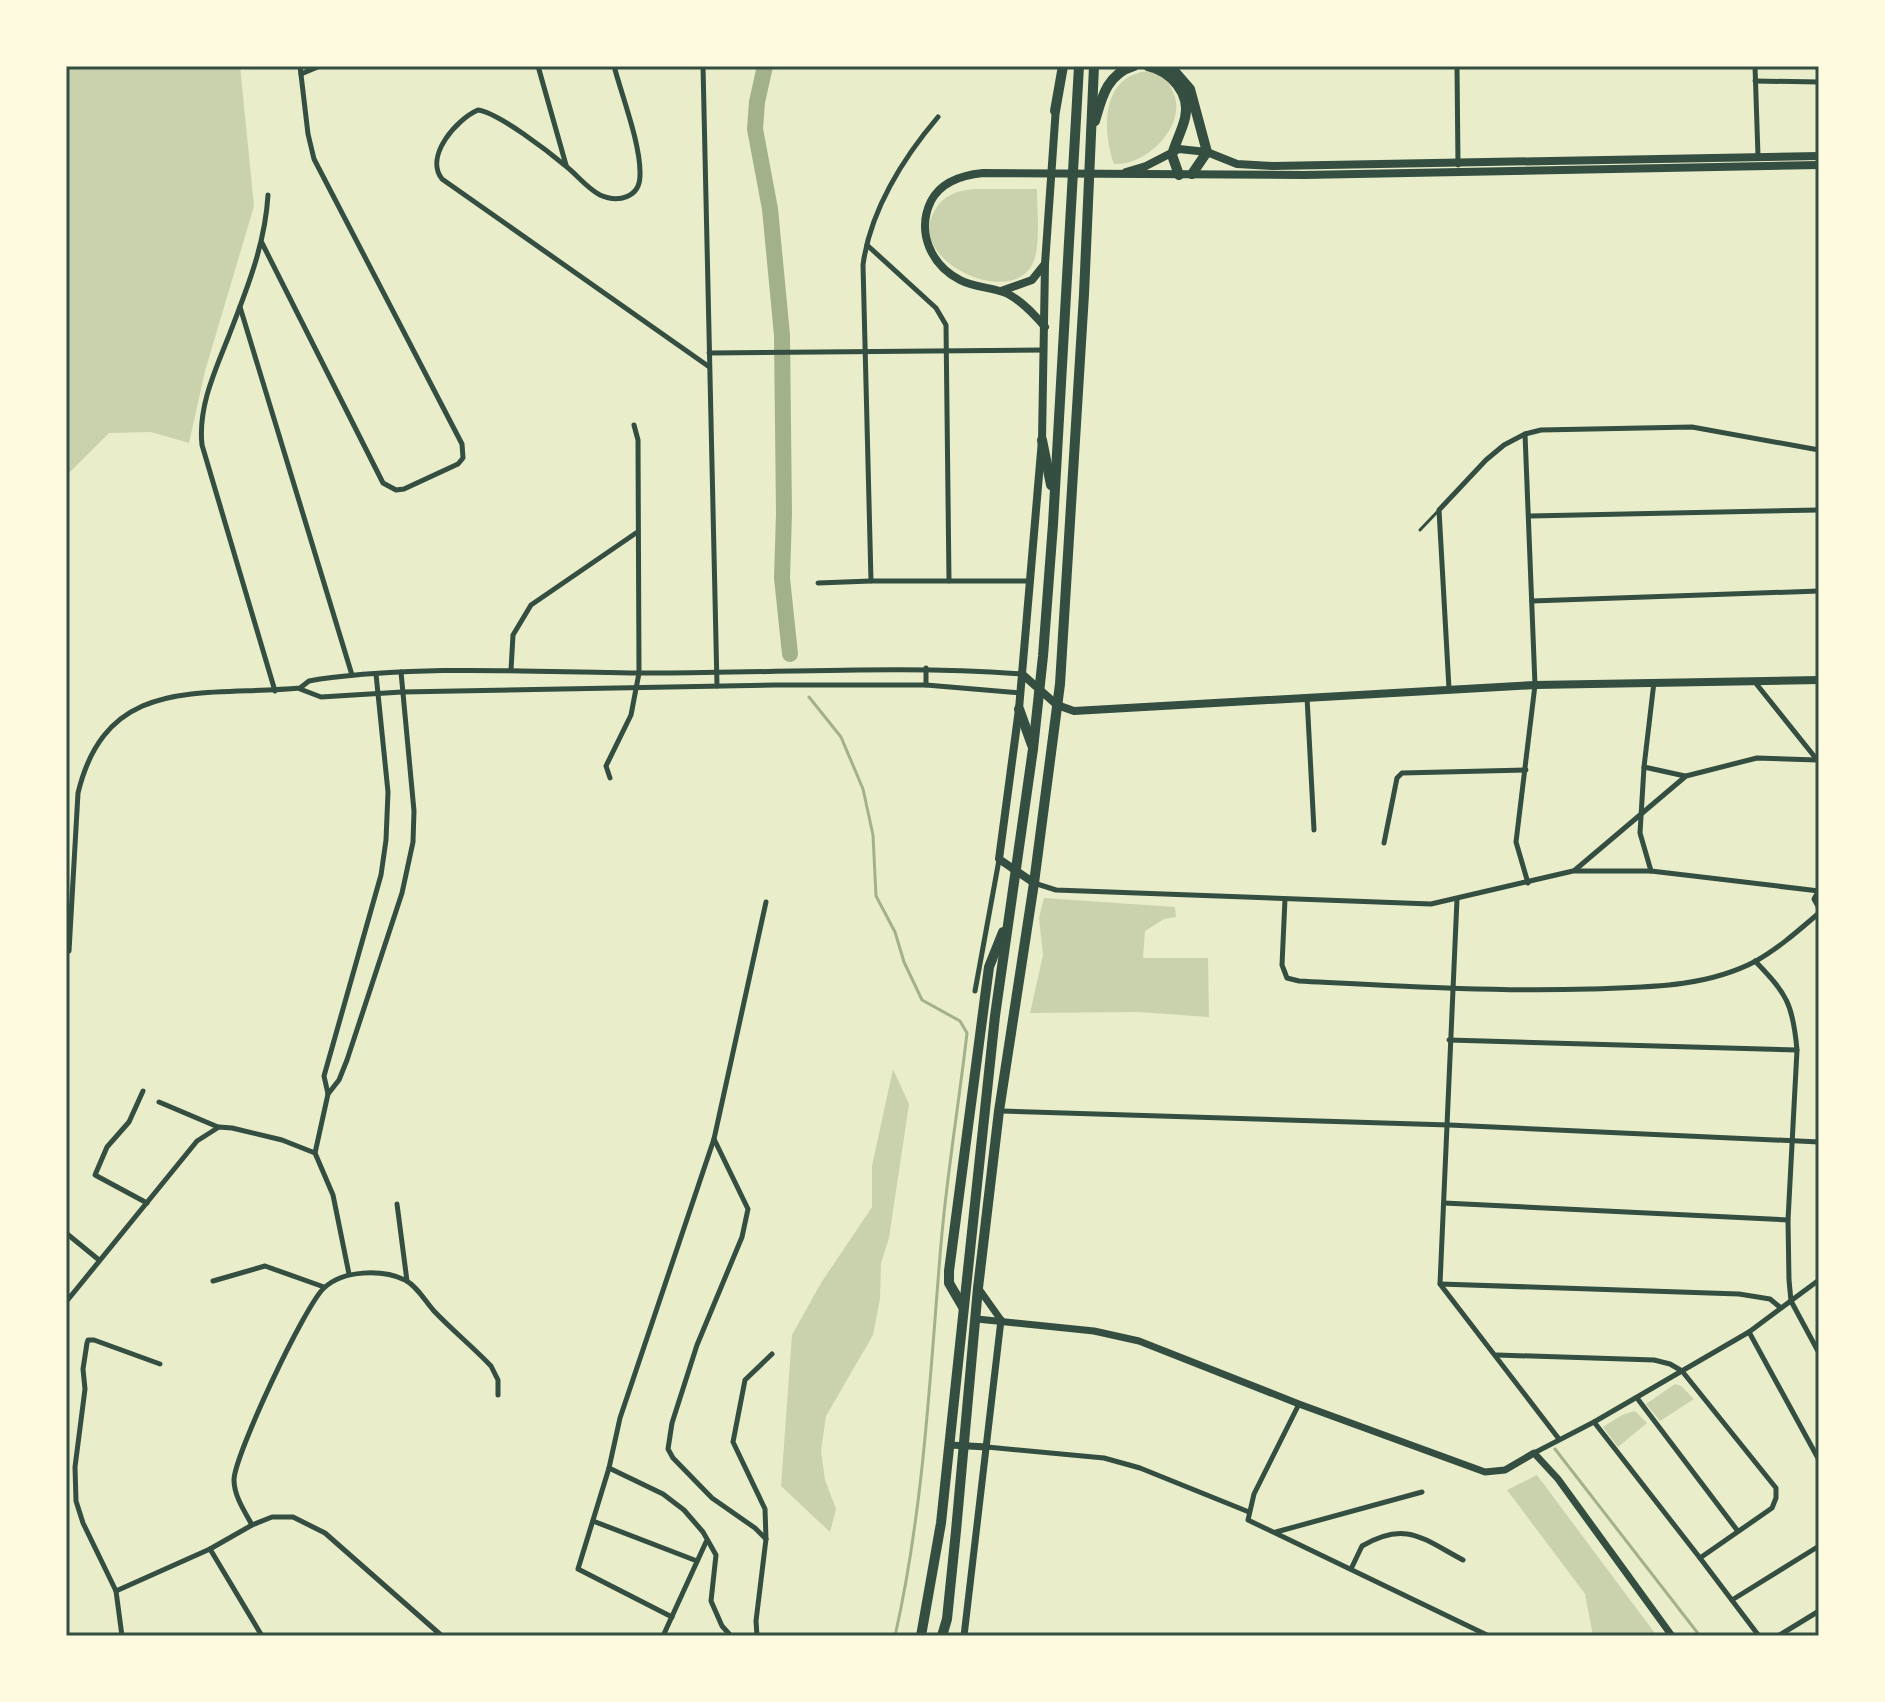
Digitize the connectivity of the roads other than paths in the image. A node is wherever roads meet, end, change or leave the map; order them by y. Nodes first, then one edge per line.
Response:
1 (300, 66) edge
2 (320, 66) edge
3 (538, 66) edge
4 (614, 66) edge
5 (703, 66) edge
6 (1061, 66) edge
7 (1079, 66) edge
8 (1094, 66) edge
9 (1134, 66) edge
10 (1148, 66) edge
11 (1170, 66) edge
12 (1457, 66) edge
13 (1755, 66) edge
14 (301, 74) junction
15 (1755, 81) junction
16 (1819, 82) edge
17 (1055, 111) joint
18 (938, 117) dead end
19 (1091, 139) junction
20 (1173, 151) junction
21 (1207, 152) junction
22 (1758, 156) junction
23 (1819, 156) edge
24 (1458, 161) junction
25 (1819, 165) edge
26 (566, 166) junction
27 (1538, 166) junction
28 (1734, 167) junction
29 (1458, 172) junction
30 (1192, 174) junction
31 (1118, 175) junction
32 (1179, 175) junction
33 (268, 195) dead end
34 (262, 243) junction
35 (866, 245) junction
36 (1045, 264) junction
37 (1023, 285) junction
38 (1001, 291) junction
39 (1045, 295) junction
40 (240, 306) junction
41 (1045, 327) junction
42 (944, 350) junction
43 (1045, 350) junction
44 (866, 352) junction
45 (709, 353) junction
46 (708, 366) junction
47 (634, 425) dead end
48 (1525, 434) junction
49 (1042, 440) junction
50 (1819, 450) edge
51 (1439, 510) junction
52 (1819, 510) edge
53 (1530, 516) junction
54 (1053, 524) junction
55 (1420, 530) dead end
56 (637, 532) junction
57 (871, 581) junction
58 (949, 581) junction
59 (1031, 581) junction
60 (818, 583) dead end
61 (1819, 591) edge
62 (1532, 601) junction
63 (926, 668) junction
64 (511, 670) junction
65 (849, 671) junction
66 (401, 672) junction
67 (717, 672) junction
68 (775, 672) junction
69 (639, 673) junction
70 (376, 674) junction
71 (1022, 674) junction
72 (352, 675) junction
73 (1754, 680) junction
74 (1819, 680) edge
75 (1655, 682) junction
76 (775, 685) junction
77 (850, 685) junction
78 (926, 685) junction
79 (1535, 685) junction
80 (717, 686) junction
81 (637, 687) junction
82 (300, 688) junction
83 (1449, 689) junction
84 (1039, 690) junction
85 (275, 691) junction
86 (402, 692) junction
87 (1021, 693) junction
88 (378, 694) junction
89 (1307, 697) junction
90 (1057, 705) junction
91 (1019, 709) junction
92 (1070, 711) junction
93 (1055, 723) junction
94 (1033, 749) junction
95 (1818, 761) edge
96 (1644, 767) junction
97 (1526, 770) junction
98 (1686, 776) junction
99 (610, 778) dead end
100 (1641, 814) junction
101 (1314, 830) dead end
102 (1384, 843) dead end
103 (999, 859) junction
104 (1016, 871) junction
105 (1573, 871) junction
106 (1651, 871) junction
107 (1034, 883) junction
108 (1528, 883) junction
109 (1819, 891) edge
110 (1285, 899) junction
111 (1457, 899) junction
112 (766, 902) dead end
113 (1819, 910) edge
114 (1008, 923) junction
115 (69, 951) dead end
116 (1755, 961) junction
117 (1453, 989) junction
118 (975, 991) dead end
119 (1449, 1040) junction
120 (1797, 1050) junction
121 (143, 1091) dead end
122 (328, 1094) junction
123 (159, 1102) dead end
124 (999, 1111) junction
125 (1449, 1125) junction
126 (219, 1127) junction
127 (714, 1139) junction
128 (1792, 1140) junction
129 (1819, 1142) edge
130 (315, 1153) junction
131 (147, 1203) junction
132 (1444, 1203) junction
133 (397, 1204) dead end
134 (1788, 1220) junction
135 (66, 1233) edge
136 (99, 1260) junction
137 (349, 1274) junction
138 (1819, 1280) edge
139 (213, 1281) dead end
140 (407, 1281) junction
141 (1440, 1284) junction
142 (324, 1287) junction
143 (978, 1288) junction
144 (1791, 1301) junction
145 (66, 1302) edge
146 (964, 1307) junction
147 (1781, 1308) junction
148 (977, 1319) junction
149 (1001, 1320) junction
150 (1749, 1332) junction
151 (1819, 1353) edge
152 (772, 1354) dead end
153 (1496, 1355) junction
154 (160, 1364) dead end
155 (1682, 1371) junction
156 (498, 1395) dead end
157 (1637, 1398) junction
158 (1299, 1404) junction
159 (1594, 1422) junction
160 (1559, 1439) junction
161 (950, 1445) junction
162 (965, 1446) junction
163 (987, 1447) junction
164 (1534, 1453) junction
165 (1819, 1460) edge
166 (609, 1468) junction
167 (1422, 1492) dead end
168 (1249, 1512) junction
169 (593, 1521) junction
170 (252, 1525) junction
171 (1737, 1530) junction
172 (1275, 1532) junction
173 (766, 1539) junction
174 (706, 1541) junction
175 (1819, 1546) edge
176 (210, 1549) junction
177 (1700, 1558) junction
178 (1463, 1560) dead end
179 (697, 1561) junction
180 (1351, 1569) junction
181 (116, 1591) junction
182 (1732, 1600) junction
183 (1819, 1611) edge
184 (672, 1617) junction
185 (722, 1626) junction
186 (122, 1636) edge
187 (262, 1636) edge
188 (442, 1636) edge
189 (663, 1636) edge
190 (719, 1636) edge
191 (731, 1636) edge
192 (757, 1636) edge
193 (921, 1636) edge
194 (942, 1636) edge
195 (964, 1636) edge
196 (1489, 1636) edge
197 (1672, 1636) edge
198 (1759, 1636) edge
199 (1778, 1636) edge

1 - 14 street
2 - 14 street
3 - 26 street
4 - 26 street
5 - 45 street
6 - 17 highway
7 - 54 highway
8 - 19 highway
9 - 19 highway
10 - 20 highway
11 - 21 highway
12 - 24 street
13 - 15 street
14 - 34 street
15 - 16 street
15 - 22 street
17 - 36 main road
18 - 35 street
19 - 90 highway
20 - 21 main road
20 - 31 main road
20 - 32 highway
21 - 24 main road
21 - 30 highway
22 - 23 main road
22 - 27 main road
22 - 28 main road
24 - 27 main road
24 - 29 street
25 - 28 main road
26 - 46 street
27 - 28 main road
27 - 29 main road
29 - 30 main road
30 - 32 main road
31 - 32 main road
31 - 38 main road
33 - 34 street
34 - 40 street
35 - 42 street
35 - 44 street
36 - 37 main road
36 - 39 main road
37 - 38 main road
37 - 39 main road
38 - 41 main road
39 - 41 main road
40 - 72 street
40 - 85 street
41 - 43 main road
42 - 43 street
42 - 44 street
42 - 58 street
43 - 49 main road
44 - 45 street
44 - 57 street
45 - 46 street
46 - 67 street
47 - 56 street
48 - 50 street
48 - 51 street
48 - 53 street
49 - 54 highway
49 - 59 main road
51 - 55 lane
51 - 83 street
52 - 53 street
53 - 62 street
54 - 84 highway
56 - 64 street
56 - 69 street
57 - 58 street
57 - 60 street
58 - 59 street
59 - 71 main road
61 - 62 street
62 - 79 street
63 - 65 street
63 - 71 street
63 - 78 street
64 - 66 street
64 - 69 street
65 - 68 street
65 - 77 street
66 - 70 street
66 - 86 street
67 - 68 street
67 - 69 street
67 - 80 street
68 - 76 street
69 - 81 street
70 - 72 street
70 - 88 street
71 - 84 main road
71 - 87 main road
72 - 82 street
73 - 74 main road
73 - 75 main road
73 - 95 street
75 - 79 main road
75 - 96 street
76 - 77 street
76 - 80 street
77 - 78 street
78 - 87 street
79 - 83 main road
79 - 97 street
80 - 81 street
81 - 86 street
81 - 99 street
82 - 85 street
82 - 88 street
83 - 89 main road
84 - 90 main road
84 - 94 highway
85 - 115 street
86 - 88 street
86 - 122 street
87 - 91 main road
88 - 122 street
89 - 92 main road
89 - 101 street
90 - 92 main road
90 - 93 highway
91 - 94 highway
91 - 103 main road
92 - 93 main road
93 - 107 highway
94 - 104 highway
95 - 98 street
96 - 98 street
96 - 100 street
97 - 102 street
97 - 108 street
98 - 100 street
100 - 105 street
100 - 106 street
103 - 104 main road
103 - 118 street
104 - 107 main road
104 - 114 highway
105 - 106 street
105 - 108 street
106 - 109 street
107 - 110 street
107 - 124 highway
108 - 111 street
109 - 113 street
110 - 111 street
110 - 117 street
111 - 117 street
112 - 127 street
113 - 116 street
114 - 146 highway
114 - 146 highway
116 - 117 street
116 - 120 street
117 - 119 street
119 - 120 street
119 - 125 street
120 - 128 street
121 - 131 street
122 - 130 street
123 - 126 street
124 - 125 street
124 - 143 highway
125 - 128 street
125 - 132 street
126 - 130 street
126 - 131 street
127 - 166 street
127 - 173 street
128 - 129 street
128 - 134 street
130 - 137 street
131 - 136 street
132 - 134 street
132 - 141 street
133 - 140 street
134 - 144 street
135 - 136 street
136 - 145 street
137 - 140 street
137 - 142 street
138 - 144 street
139 - 142 street
140 - 156 street
141 - 147 street
141 - 153 street
142 - 170 street
143 - 148 highway
143 - 149 street
144 - 147 street
144 - 151 street
146 - 148 highway
146 - 161 highway
147 - 150 street
148 - 149 street
148 - 162 highway
149 - 158 street
149 - 163 street
150 - 155 street
150 - 165 street
152 - 173 street
153 - 155 street
153 - 160 street
154 - 181 street
155 - 157 street
155 - 171 street
157 - 159 street
157 - 171 street
158 - 164 street
158 - 168 street
159 - 160 street
159 - 177 street
160 - 164 street
161 - 162 street
161 - 193 highway
162 - 163 street
162 - 194 highway
163 - 168 street
163 - 195 street
164 - 197 street
166 - 169 street
166 - 174 street
167 - 172 street
168 - 172 street
169 - 179 street
169 - 184 street
170 - 176 street
170 - 188 street
171 - 177 street
172 - 180 street
173 - 192 street
174 - 179 street
174 - 185 street
175 - 182 street
176 - 181 street
176 - 187 street
177 - 182 street
178 - 180 street
179 - 184 street
180 - 196 street
181 - 186 street
182 - 198 street
183 - 199 street
184 - 189 street
185 - 190 street
185 - 191 street

